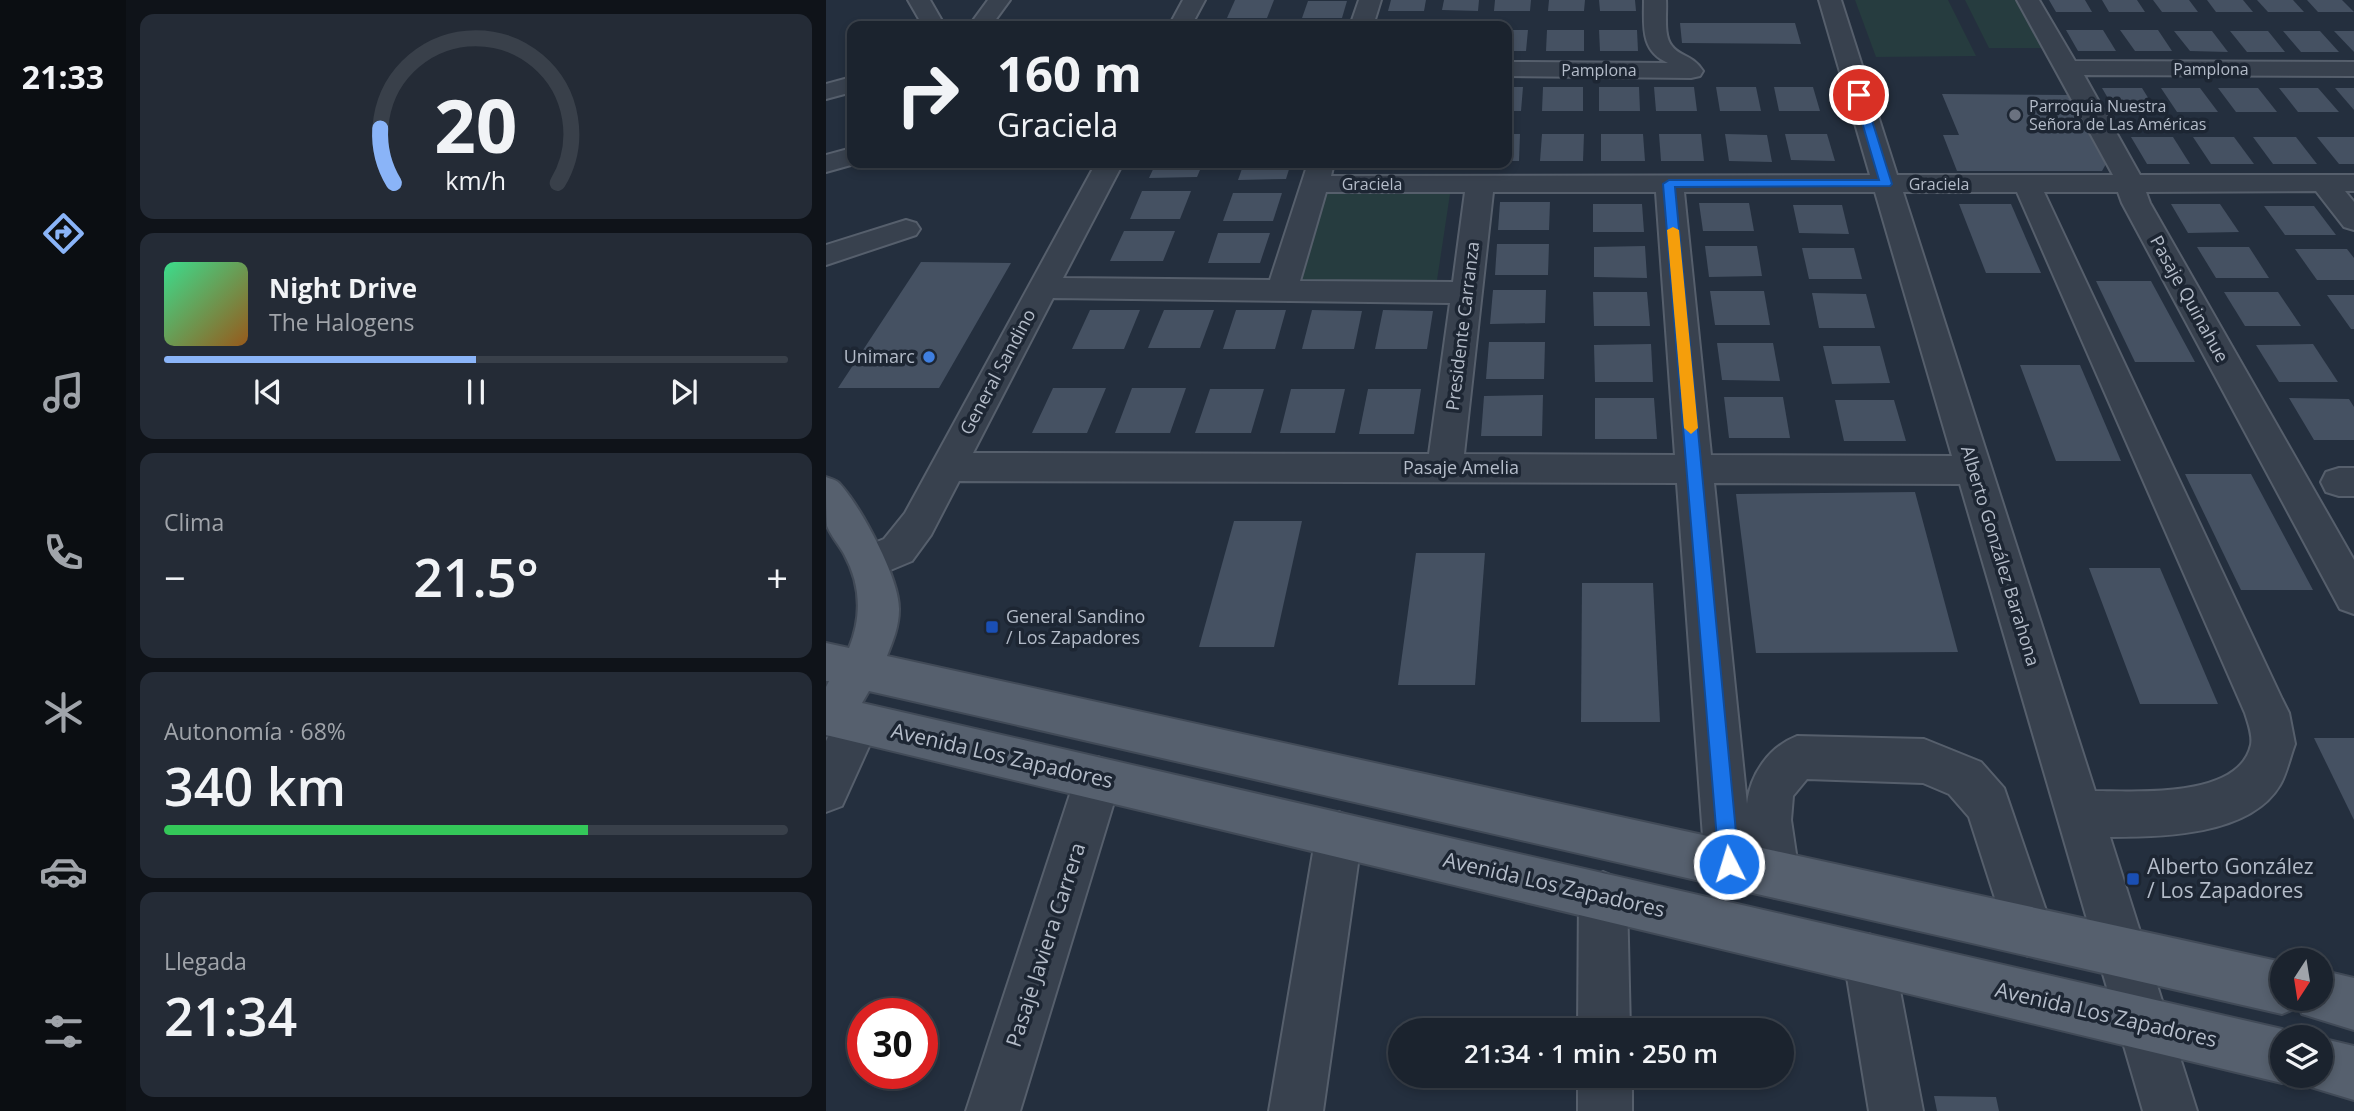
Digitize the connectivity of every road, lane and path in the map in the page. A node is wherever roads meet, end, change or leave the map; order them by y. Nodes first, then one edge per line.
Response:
1 (919, 0) edge
2 (999, 0) edge
3 (1194, 0) edge
4 (1370, 0) edge
5 (1655, 0) edge
6 (1830, 0) edge
7 (2028, 0) edge
8 (931, 21) edge
9 (984, 21) edge
10 (1183, 21) edge
11 (1364, 21) edge
12 (2067, 68) junction
13 (1512, 69) edge
14 (2354, 69) edge
15 (847, 86) edge
16 (826, 92) edge
17 (847, 158) edge
18 (826, 164) edge
19 (1105, 168) edge
20 (1317, 174) edge
21 (2130, 183) junction
22 (2324, 183) junction
23 (2354, 183) edge
24 (1480, 184) junction
25 (1669, 184) junction
26 (1886, 184) junction
27 (2027, 184) junction
28 (2354, 222) edge
29 (906, 229) dead end
30 (826, 255) edge
31 (1043, 288) junction
32 (1282, 291) junction
33 (1467, 293) junction
34 (948, 467) junction
35 (1445, 468) junction
36 (1695, 469) junction
37 (1974, 470) junction
38 (826, 492) edge
39 (875, 579) junction
40 (2354, 597) edge
41 (843, 666) edge
42 (837, 717) edge
43 (1098, 779) junction
44 (826, 790) edge
45 (2079, 814) junction
46 (1339, 835) junction
47 (1729, 864) junction
48 (1775, 874) junction
49 (1603, 896) junction
50 (2028, 931) junction
51 (2121, 951) junction
52 (1869, 959) junction
53 (2270, 985) edge
54 (2333, 999) edge
55 (2354, 1004) edge
56 (1604, 1018) edge
57 (2143, 1024) junction
58 (2270, 1053) edge
59 (2333, 1068) edge
60 (2354, 1073) edge
61 (1605, 1088) edge
62 (993, 1111) edge
63 (1296, 1111) edge
64 (1605, 1111) edge
65 (1896, 1111) edge
66 (2170, 1111) edge

1 - 8 street
2 - 9 street
3 - 10 street
4 - 11 street
5 - 13 street, Pamplona
6 - 26 street, Alberto González Barahona
7 - 12 street, Pasaje Quinahue
12 - 14 street, Pamplona
12 - 21 street, Pasaje Quinahue
15 - 16 street
17 - 18 street
19 - 31 street, General Sandino
20 - 24 street, Graciela
20 - 32 street
21 - 22 street, Graciela
21 - 27 street, Graciela
21 - 40 street, Pasaje Quinahue
22 - 23 street, Graciela
22 - 28 street
24 - 25 street, Graciela
24 - 33 street, Presidente Carranza
25 - 26 street, Graciela
25 - 36 street
26 - 27 street, Graciela
26 - 37 street, Alberto González Barahona
27 - 45 street
29 - 30 street
31 - 32 street
31 - 34 street, General Sandino
32 - 33 street
33 - 35 street, Presidente Carranza
34 - 35 street, Pasaje Amelia
34 - 39 street, General Sandino
35 - 36 street, Pasaje Amelia
36 - 37 street, Pasaje Amelia
36 - 47 street
37 - 45 street, Alberto González Barahona
38 - 39 main road
39 - 41 main road
41 - 42 main road
41 - 47 main road
42 - 43 main road, Avenida Los Zapadores
42 - 44 street
43 - 46 main road, Avenida Los Zapadores
43 - 62 street, Pasaje Javiera Carrera
45 - 51 street, Alberto González Barahona
46 - 49 main road, Avenida Los Zapadores
46 - 63 street
47 - 48 main road
48 - 50 main road
48 - 50 street
49 - 52 main road, Avenida Los Zapadores
49 - 56 street
50 - 51 main road
51 - 53 main road
51 - 57 street, Alberto González Barahona
52 - 57 main road, Avenida Los Zapadores
52 - 65 street
54 - 55 main road
57 - 58 main road, Avenida Los Zapadores
57 - 66 street, Alberto González Barahona
59 - 60 main road
61 - 64 street

